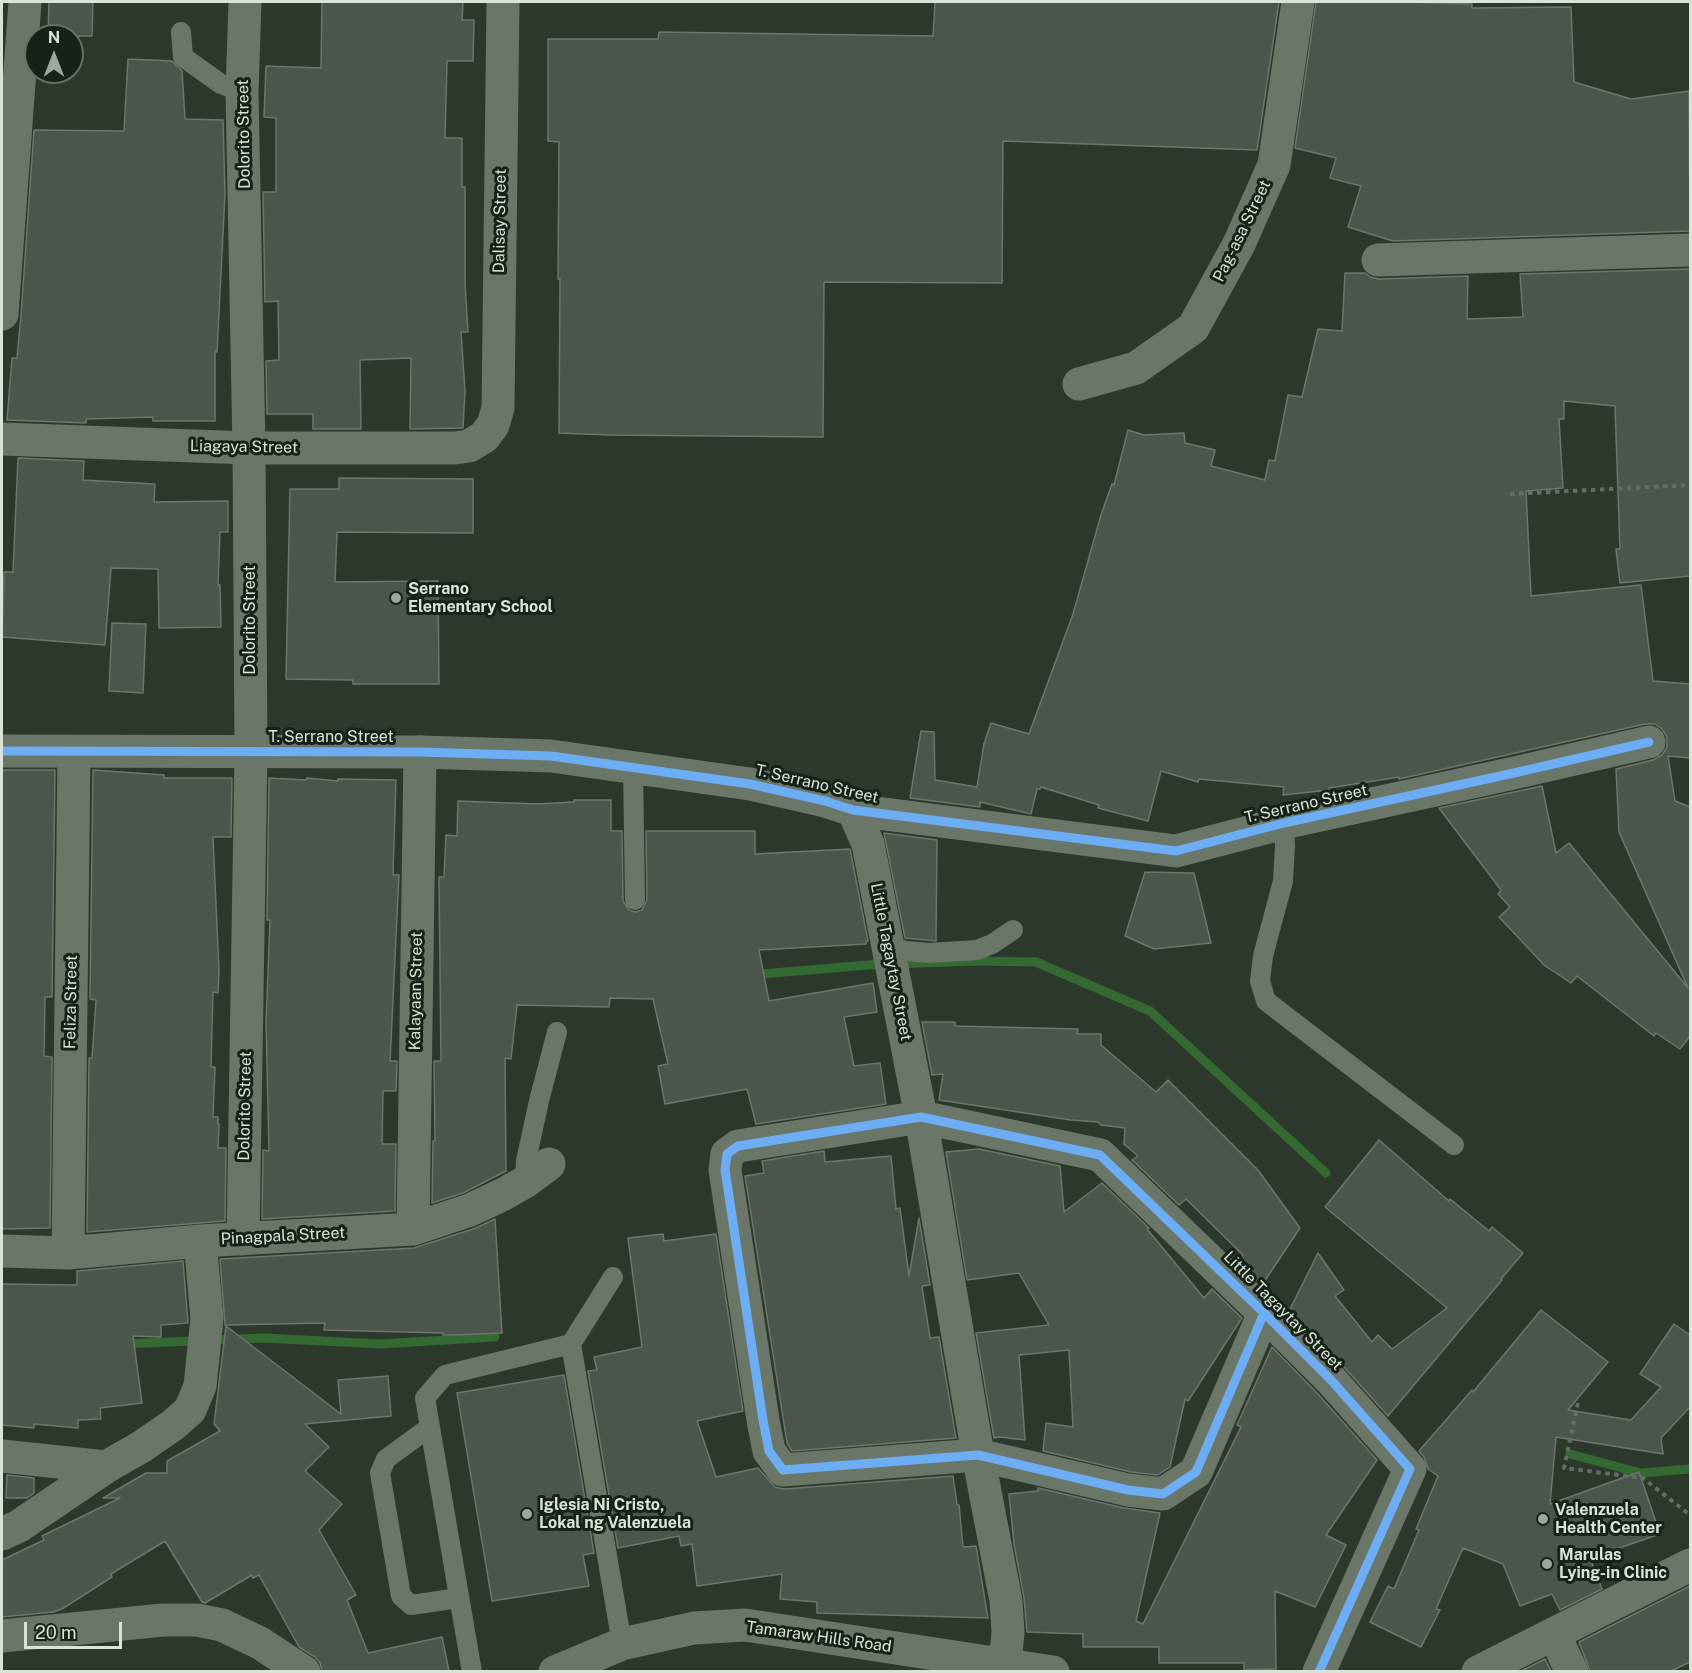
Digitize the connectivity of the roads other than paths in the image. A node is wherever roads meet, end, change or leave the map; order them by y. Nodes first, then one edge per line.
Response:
1 (25, 2) edge
2 (245, 2) edge
3 (503, 2) edge
4 (1298, 2) edge
5 (181, 32) dead end
6 (242, 92) junction
7 (1690, 250) edge
8 (1378, 260) dead end
9 (2, 314) edge
10 (1079, 384) dead end
11 (484, 437) joint
12 (2, 439) edge
13 (249, 448) junction
14 (1649, 742) dead end
15 (2, 751) edge
16 (74, 752) junction
17 (251, 752) junction
18 (420, 752) junction
19 (633, 767) junction
20 (853, 810) junction
21 (1284, 823) junction
22 (635, 900) dead end
23 (1013, 930) dead end
24 (888, 948) junction
25 (557, 1032) dead end
26 (921, 1117) junction
27 (1454, 1145) dead end
28 (537, 1173) joint
29 (413, 1229) junction
30 (243, 1239) junction
31 (200, 1241) junction
32 (2, 1251) edge
33 (68, 1252) junction
34 (613, 1277) dead end
35 (1264, 1313) junction
36 (571, 1344) junction
37 (430, 1427) junction
38 (978, 1455) junction
39 (2, 1456) edge
40 (106, 1467) junction
41 (2, 1534) edge
42 (1690, 1565) edge
43 (459, 1598) junction
44 (1554, 1634) junction
45 (2, 1636) edge
46 (622, 1644) junction
47 (1005, 1664) junction
48 (291, 1667) edge
49 (472, 1671) edge
50 (555, 1671) edge
51 (1053, 1671) edge
52 (1319, 1671) edge
53 (1478, 1671) edge
54 (1572, 1671) edge

1 - 9 street
2 - 6 street, Dolorito Street
3 - 11 street, Dalisay Street
4 - 10 street, Pag-asa Street
5 - 6 lane
6 - 13 street, Dolorito Street
7 - 8 street
11 - 13 street, Liagaya Street
12 - 13 street, Liagaya Street
13 - 17 street, Dolorito Street
14 - 21 street, T. Serrano Street
15 - 16 street, T. Serrano Street
16 - 17 street, T. Serrano Street
16 - 33 street, Feliza Street
17 - 18 street, T. Serrano Street
17 - 30 street, Dolorito Street
18 - 19 street, T. Serrano Street
18 - 29 street, Kalayaan Street
19 - 20 street, T. Serrano Street
19 - 22 lane
20 - 21 street, T. Serrano Street
20 - 24 street, Little Tagaytay Street
21 - 27 lane
23 - 24 lane
24 - 26 street, Little Tagaytay Street
25 - 28 lane
26 - 35 street, Little Tagaytay Street
26 - 38 street, Little Tagaytay Street
26 - 38 street
28 - 29 street, Pinagpala Street
29 - 30 street, Pinagpala Street
30 - 31 street, Pinagpala Street
31 - 33 street, Pinagpala Street
31 - 40 street
32 - 33 street, Pinagpala Street
34 - 36 lane
35 - 38 street
35 - 52 street, Little Tagaytay Street
36 - 37 lane
36 - 46 lane
37 - 43 lane
37 - 43 lane
38 - 47 street, Little Tagaytay Street
39 - 40 street
40 - 41 street
42 - 44 street
43 - 49 lane
44 - 53 street
44 - 54 street
45 - 48 street
46 - 47 street, Tamaraw Hills Road
46 - 50 street, Tamaraw Hills Road
47 - 51 street, Tamaraw Hills Road

